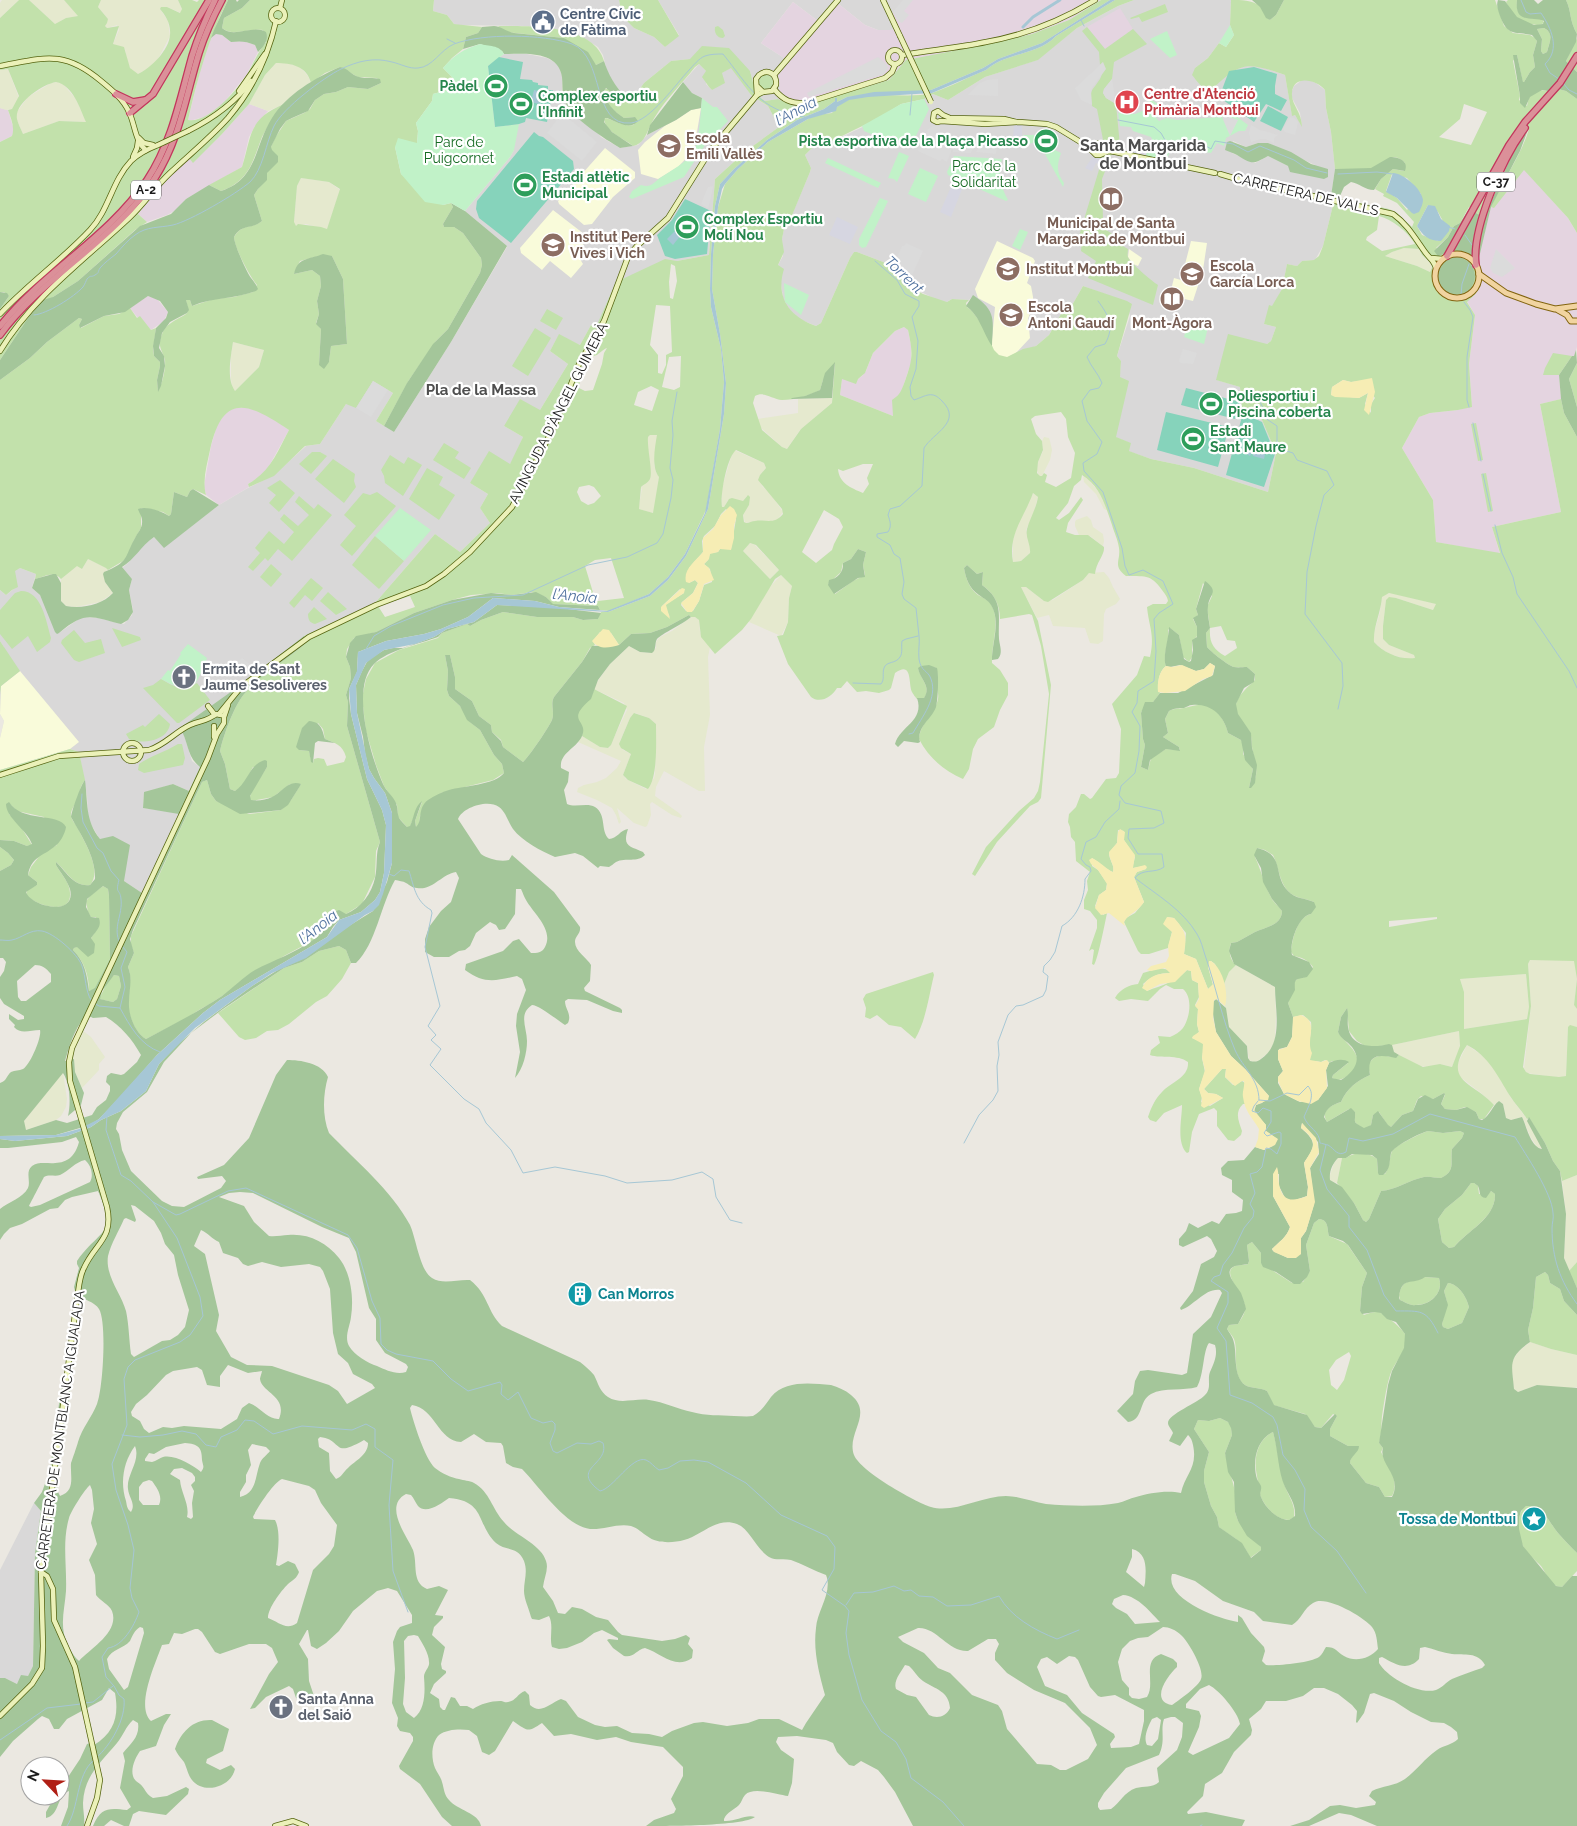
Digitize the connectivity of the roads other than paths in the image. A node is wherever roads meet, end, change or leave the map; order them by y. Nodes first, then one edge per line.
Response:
1 (209, 0) edge
2 (215, 0) edge
3 (222, 0) edge
4 (282, 0) edge
5 (838, 0) edge
6 (883, 0) edge
7 (1095, 0) edge
8 (280, 8) junction
9 (276, 21) junction
10 (271, 42) junction
11 (902, 55) junction
12 (1577, 56) edge
13 (265, 59) junction
14 (894, 65) junction
15 (0, 66) edge
16 (774, 75) junction
17 (774, 89) junction
18 (758, 93) junction
19 (116, 94) junction
20 (151, 96) junction
21 (224, 107) junction
22 (1539, 107) junction
23 (936, 112) junction
24 (130, 114) junction
25 (943, 116) junction
26 (941, 121) junction
27 (1016, 122) junction
28 (137, 134) junction
29 (158, 145) junction
30 (1093, 148) junction
31 (146, 150) junction
32 (1106, 150) junction
33 (131, 161) junction
34 (1430, 258) junction
35 (1445, 258) junction
36 (1476, 266) junction
37 (1436, 268) junction
38 (1478, 273) junction
39 (1489, 281) junction
40 (1476, 286) junction
41 (1577, 306) edge
42 (1569, 308) junction
43 (1555, 309) junction
44 (20, 310) junction
45 (0, 314) edge
46 (1567, 315) junction
47 (1577, 321) edge
48 (0, 326) edge
49 (0, 335) edge
50 (0, 341) edge
51 (0, 351) edge
52 (208, 706) dead end
53 (216, 719) junction
54 (220, 727) junction
55 (213, 746) junction
56 (141, 752) junction
57 (122, 753) junction
58 (0, 775) edge
59 (41, 1572) junction
60 (0, 1716) edge
61 (87, 1826) edge
62 (275, 1826) edge
63 (306, 1826) edge

1 - 20 highway
2 - 48 highway, A-2
3 - 44 highway, A-2
4 - 8 street
5 - 16 street
6 - 23 street, bridge
7 - 11 street
8 - 9 street
8 - 9 street
9 - 10 street
10 - 13 street
10 - 21 street
11 - 14 street
11 - 14 street
12 - 22 highway, C-37
13 - 21 street
13 - 51 street
14 - 17 street
15 - 19 street
16 - 17 street
16 - 18 street
17 - 18 street
18 - 53 street, AVINGUDA D'ÀNGEL GUIMERÀ
19 - 20 highway
19 - 24 street
20 - 24 highway
21 - 29 street, bridge
22 - 35 highway, C-37
22 - 36 highway, C-37
23 - 25 street
23 - 26 street
24 - 28 street
25 - 26 street
25 - 27 street
26 - 27 street
27 - 30 street
28 - 29 street
28 - 31 street
28 - 33 street
29 - 31 street
30 - 32 street
30 - 32 street
31 - 33 street
32 - 34 street, CARRETERA DE VALLS
33 - 45 street
34 - 35 street
34 - 37 street, CARRETERA DE VALLS
35 - 36 main road
35 - 37 main road, C-37
36 - 38 main road, C-37
37 - 40 main road
38 - 39 main road
38 - 40 main road, C-37
39 - 40 main road
39 - 43 main road
41 - 42 main road
42 - 43 main road
42 - 46 main road
43 - 46 main road
44 - 49 highway, A-2
44 - 50 highway
46 - 47 main road
52 - 53 street
53 - 54 street
53 - 54 street, CARRETERA DE MONTBLANC A IGUALADA
53 - 55 street
53 - 56 street
54 - 55 street, CARRETERA DE MONTBLANC A IGUALADA
55 - 59 street, CARRETERA DE MONTBLANC A IGUALADA
56 - 57 street
56 - 57 street
56 - 57 street
57 - 58 street
59 - 60 street, CARRETERA DE MONTBLANC A IGUALADA
59 - 61 street
62 - 63 street

